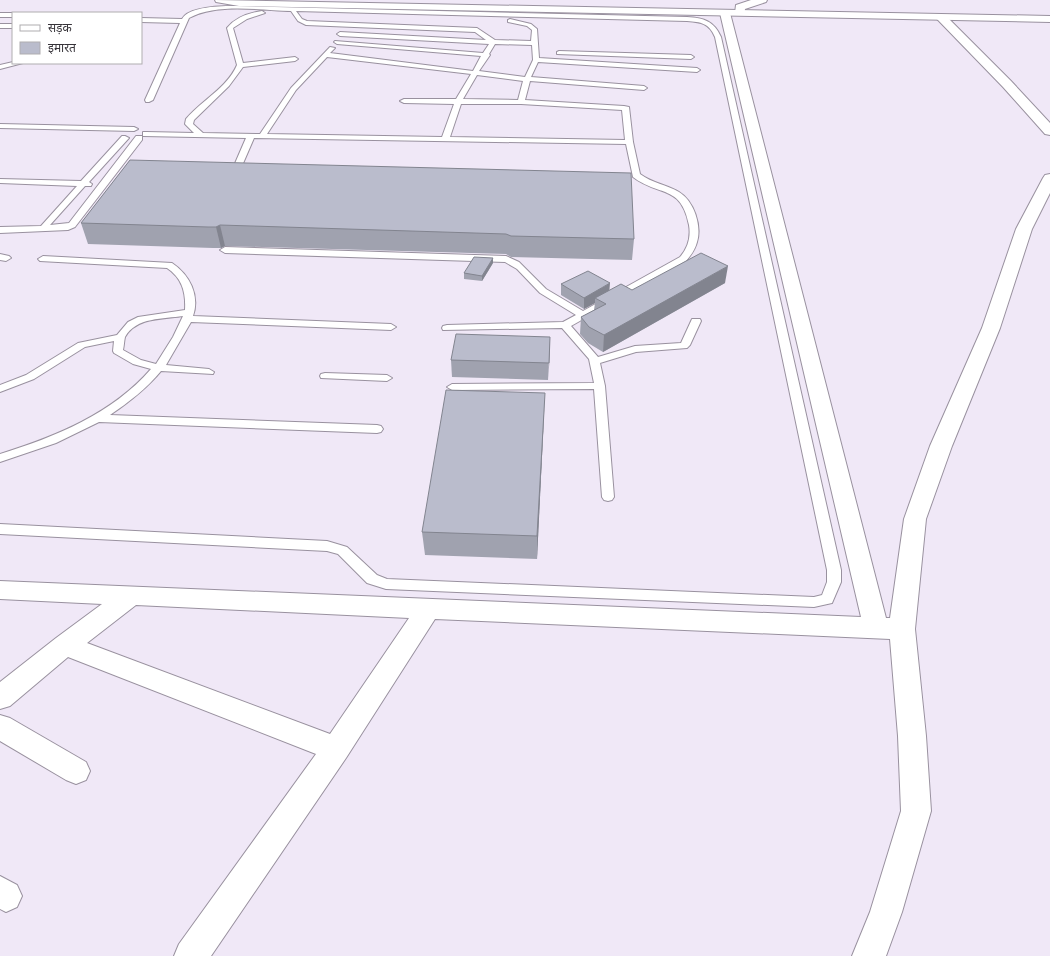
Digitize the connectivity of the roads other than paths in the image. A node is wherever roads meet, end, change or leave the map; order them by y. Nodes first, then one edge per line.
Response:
1 (220, 0) edge
2 (762, 0) edge
3 (293, 12) junction
4 (732, 13) junction
5 (0, 15) edge
6 (10, 15) edge
7 (942, 18) junction
8 (1050, 19) edge
9 (142, 20) edge
10 (0, 21) edge
11 (185, 21) junction
12 (341, 24) junction
13 (0, 26) edge
14 (12, 26) edge
15 (340, 34) junction
16 (337, 42) junction
17 (493, 42) junction
18 (534, 43) junction
19 (544, 53) dead end
20 (552, 53) dead end
21 (327, 55) junction
22 (487, 55) junction
23 (536, 56) junction
24 (691, 58) dead end
25 (295, 59) dead end
26 (15, 64) edge
27 (240, 65) junction
28 (0, 67) edge
29 (697, 70) dead end
30 (477, 71) junction
31 (527, 79) junction
32 (644, 88) dead end
33 (149, 100) dead end
34 (404, 101) dead end
35 (458, 102) junction
36 (521, 102) junction
37 (0, 126) edge
38 (137, 128) junction
39 (1050, 131) edge
40 (0, 133) edge
41 (146, 134) junction
42 (201, 135) junction
43 (251, 136) junction
44 (262, 136) junction
45 (119, 137) junction
46 (139, 138) junction
47 (445, 139) junction
48 (629, 142) junction
49 (237, 168) edge
50 (1050, 178) edge
51 (0, 181) edge
52 (84, 184) junction
53 (101, 185) junction
54 (44, 228) junction
55 (0, 230) edge
56 (225, 250) dead end
57 (43, 259) dead end
58 (584, 314) junction
59 (188, 316) junction
60 (696, 321) dead end
61 (565, 325) junction
62 (391, 327) dead end
63 (447, 328) dead end
64 (120, 337) junction
65 (594, 361) junction
66 (158, 368) junction
67 (209, 372) dead end
68 (325, 376) dead end
69 (387, 378) dead end
70 (600, 386) junction
71 (452, 387) dead end
72 (0, 389) edge
73 (96, 418) junction
74 (377, 429) dead end
75 (0, 458) edge
76 (608, 498) dead end
77 (0, 529) edge
78 (0, 590) edge
79 (131, 596) junction
80 (430, 608) junction
81 (889, 628) junction
82 (65, 645) junction
83 (0, 698) edge
84 (0, 727) edge
85 (336, 749) junction
86 (76, 771) dead end
87 (191, 956) edge
88 (869, 956) edge

1 - 4 street
2 - 4 street
3 - 12 lane
3 - 18 lane
3 - 27 lane
4 - 7 street
4 - 81 street
5 - 6 lane
6 - 10 lane
7 - 8 street
7 - 39 street
9 - 11 lane
11 - 33 lane
11 - 77 lane
12 - 15 lane
12 - 17 lane
13 - 14 lane
15 - 16 lane
15 - 17 lane
16 - 21 lane
16 - 22 lane
17 - 18 lane
17 - 22 lane
18 - 23 lane
19 - 23 lane
20 - 24 lane
21 - 30 lane
21 - 44 lane
22 - 30 lane
23 - 29 lane
23 - 31 lane
25 - 27 lane
26 - 28 lane
27 - 42 lane
30 - 31 lane
30 - 35 lane
31 - 32 lane
31 - 36 lane
34 - 35 lane
35 - 36 lane
35 - 47 lane
36 - 48 lane
37 - 38 lane
38 - 41 lane
38 - 45 lane
40 - 45 lane
41 - 42 lane
41 - 46 lane
42 - 43 lane
43 - 44 lane
43 - 49 lane
44 - 47 lane
45 - 46 lane
45 - 52 lane
46 - 53 lane
47 - 48 lane
48 - 58 lane
50 - 81 street
51 - 52 lane
52 - 53 lane
52 - 54 lane
53 - 54 lane
54 - 55 lane
56 - 58 lane
57 - 59 lane
58 - 61 lane
59 - 62 lane
59 - 64 lane
59 - 66 lane
60 - 65 lane
61 - 63 lane
61 - 65 lane
64 - 66 lane
64 - 72 lane
65 - 70 lane
66 - 67 lane
66 - 73 lane
68 - 69 lane
70 - 71 lane
70 - 76 lane
73 - 74 lane
73 - 75 lane
78 - 79 street
79 - 80 street
79 - 82 street
80 - 81 street
80 - 85 street
81 - 88 street
82 - 83 street
82 - 85 street
84 - 86 street
85 - 87 street

